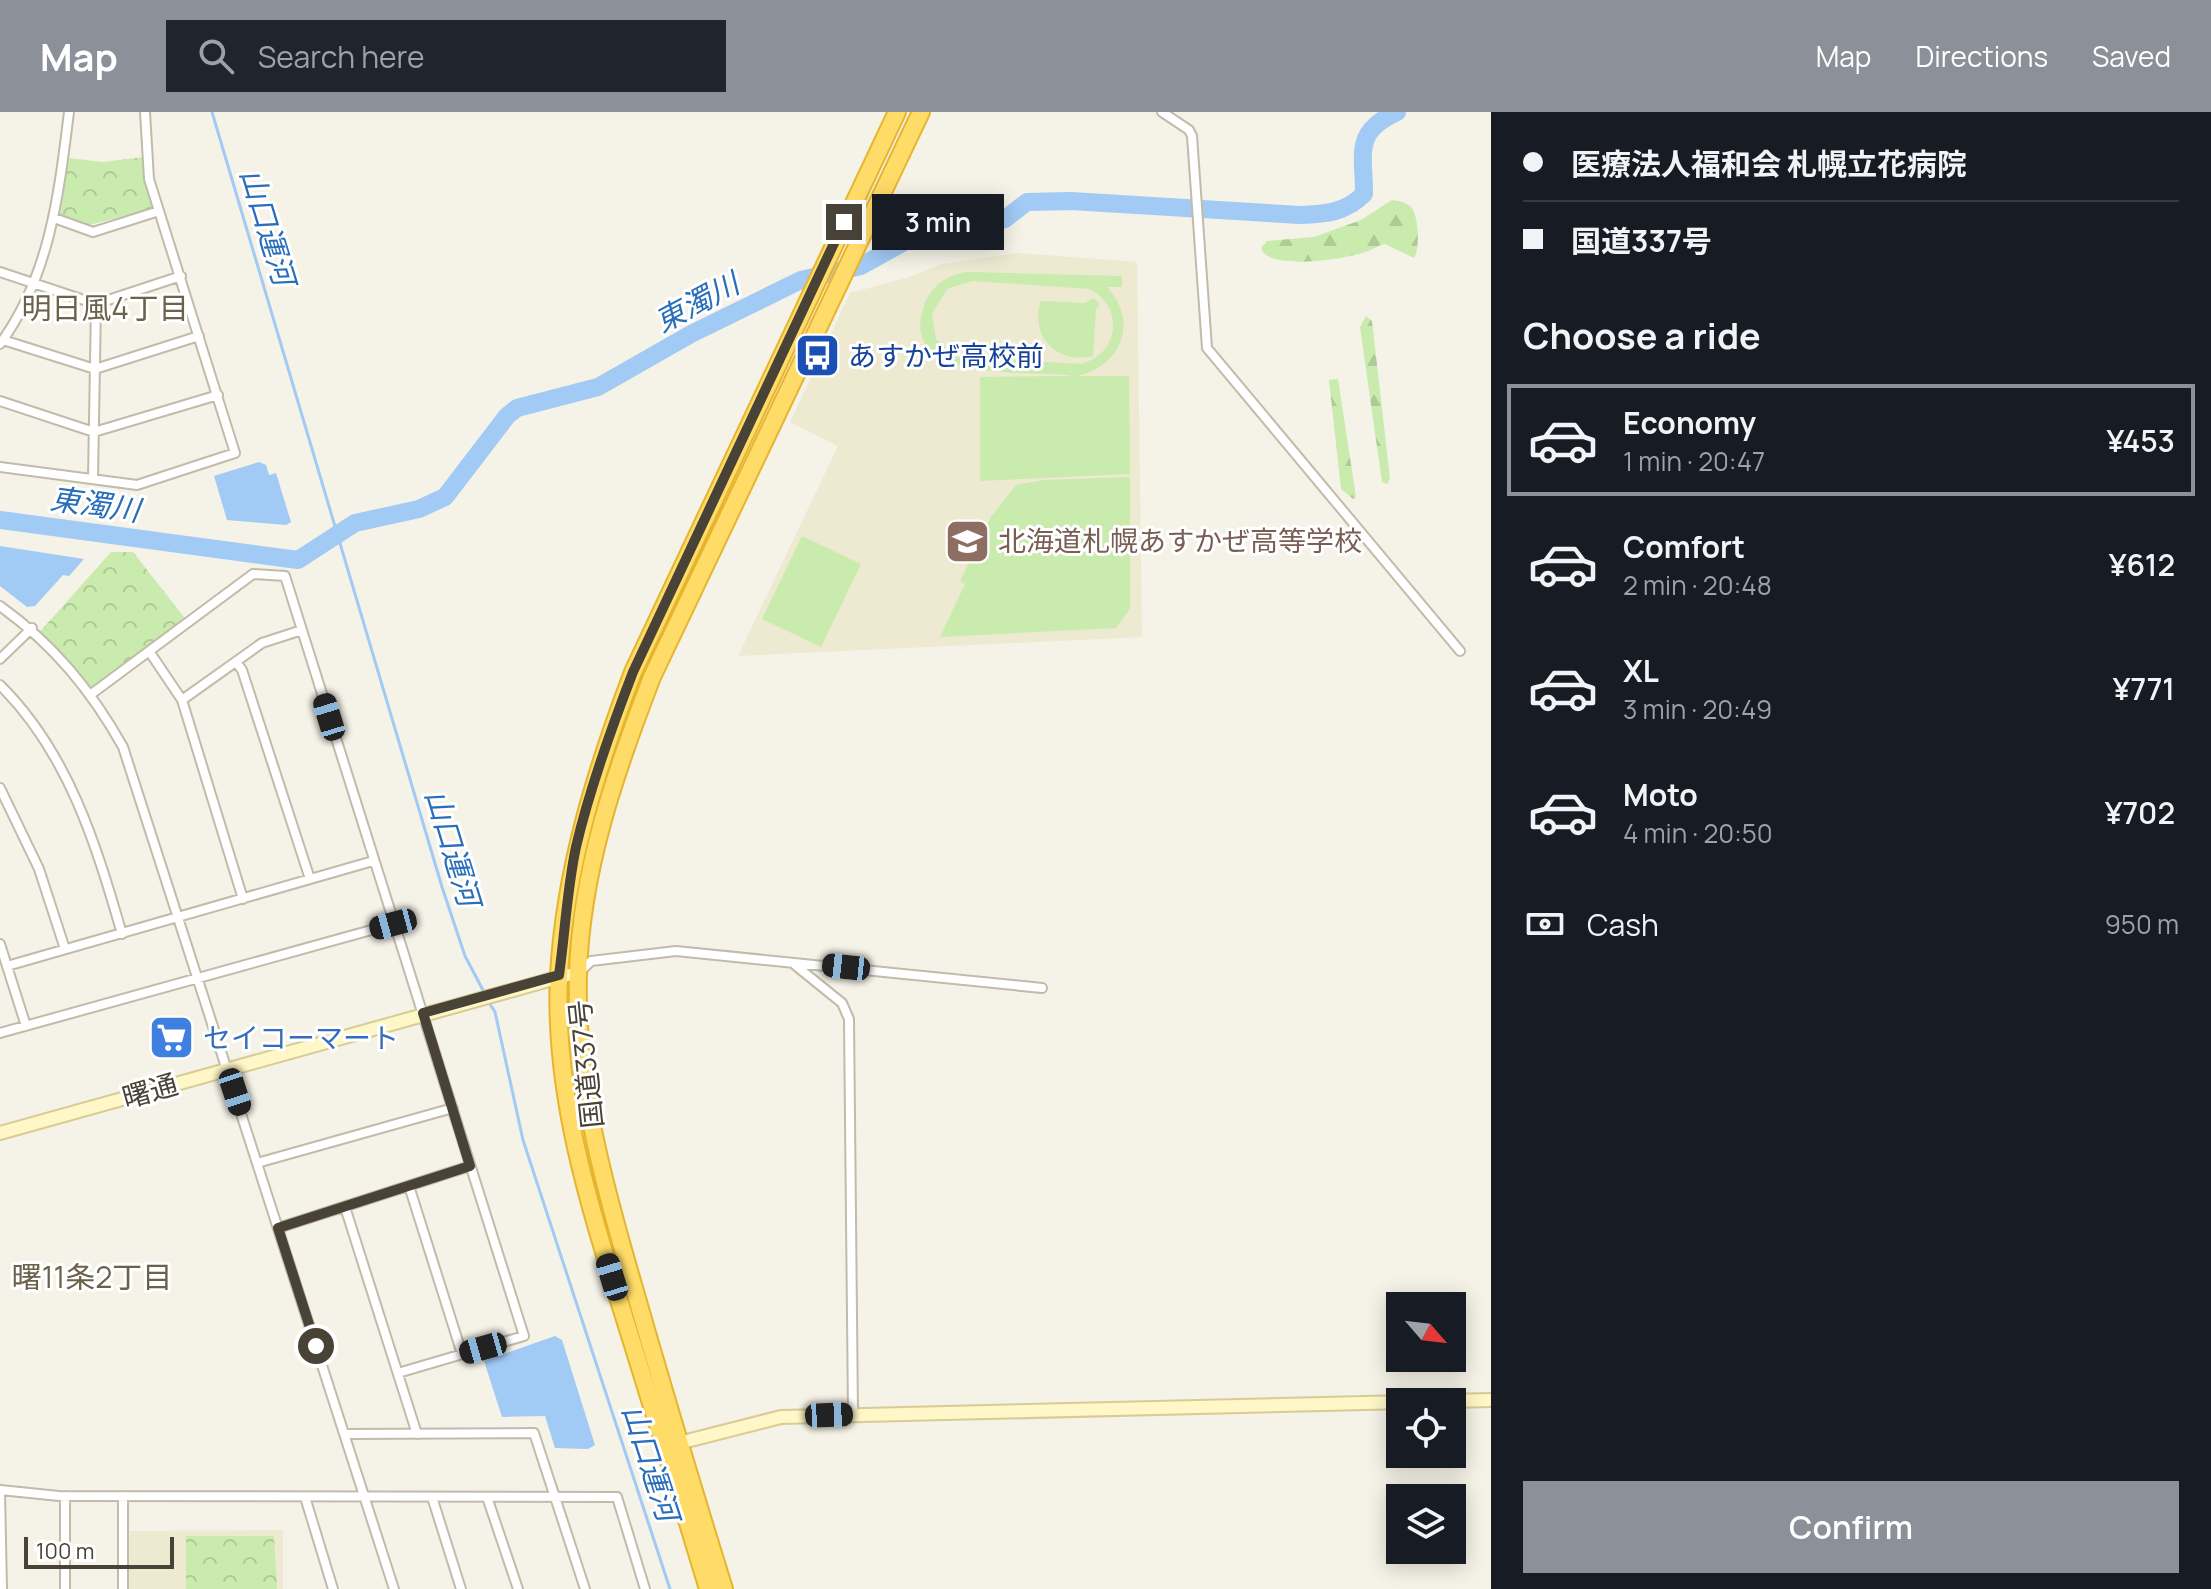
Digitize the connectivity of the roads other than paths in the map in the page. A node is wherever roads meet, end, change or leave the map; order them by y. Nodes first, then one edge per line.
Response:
1 (69, 112) edge
2 (145, 112) edge
3 (897, 112) edge
4 (921, 112) edge
5 (1162, 112) edge
6 (159, 211) junction
7 (54, 218) junction
8 (0, 272) edge
9 (181, 276) junction
10 (33, 283) junction
11 (96, 304) junction
12 (199, 336) junction
13 (1, 342) edge
14 (95, 369) junction
15 (218, 395) junction
16 (0, 401) edge
17 (94, 432) junction
18 (0, 467) edge
19 (93, 479) junction
20 (0, 606) edge
21 (32, 628) junction
22 (302, 630) junction
23 (149, 651) junction
24 (1460, 651) dead end
25 (0, 659) edge
26 (236, 662) junction
27 (0, 685) edge
28 (90, 695) junction
29 (182, 700) junction
30 (0, 788) edge
31 (373, 861) junction
32 (310, 879) junction
33 (243, 899) junction
34 (179, 917) junction
35 (393, 924) junction
36 (122, 934) junction
37 (0, 944) edge
38 (65, 949) junction
39 (795, 965) junction
40 (7, 966) junction
41 (578, 973) junction
42 (559, 975) junction
43 (198, 976) junction
44 (1042, 988) dead end
45 (423, 1013) junction
46 (26, 1026) junction
47 (0, 1033) edge
48 (227, 1069) junction
49 (453, 1108) junction
50 (0, 1133) edge
51 (257, 1163) junction
52 (470, 1166) junction
53 (409, 1186) junction
54 (345, 1207) junction
55 (278, 1228) junction
56 (462, 1354) junction
57 (398, 1373) junction
58 (1491, 1400) edge
59 (853, 1414) junction
60 (345, 1434) junction
61 (417, 1434) junction
62 (672, 1444) junction
63 (0, 1490) edge
64 (65, 1496) junction
65 (123, 1496) junction
66 (305, 1497) junction
67 (365, 1497) junction
68 (432, 1497) junction
69 (487, 1497) junction
70 (556, 1497) junction
71 (2, 1589) edge
72 (65, 1589) edge
73 (123, 1589) edge
74 (333, 1589) edge
75 (394, 1589) edge
76 (461, 1589) edge
77 (518, 1589) edge
78 (585, 1589) edge
79 (645, 1589) edge
80 (708, 1589) edge
81 (724, 1589) edge

1 - 7 street
2 - 6 street
3 - 42 highway, 国道337号
4 - 41 highway, 国道337号
5 - 24 street
6 - 7 street
6 - 9 street
7 - 10 street
8 - 10 street
9 - 11 street
9 - 12 street
10 - 11 street
10 - 13 street
11 - 14 street
12 - 14 street
12 - 15 street
13 - 14 street
14 - 17 street
15 - 17 street
15 - 19 street
16 - 17 street
17 - 19 street
18 - 19 street
20 - 21 street
21 - 25 street
21 - 28 street
22 - 23 street
22 - 26 street
22 - 31 street
23 - 28 street
23 - 29 street
26 - 29 street
26 - 32 street
27 - 36 street
28 - 34 street
29 - 33 street
30 - 38 street
31 - 32 street
31 - 35 street
32 - 33 street
33 - 34 street
34 - 36 street
34 - 43 street
35 - 43 street
35 - 45 street
36 - 38 street
37 - 40 street
38 - 40 street
39 - 41 street
39 - 44 street
39 - 59 street
40 - 46 street
41 - 42 street, 曙通
41 - 62 highway, 国道337号
42 - 45 street, 曙通
42 - 62 highway, 国道337号
43 - 46 street
43 - 48 street
45 - 48 street, 曙通
45 - 49 street
46 - 47 street
48 - 50 street, 曙通
48 - 51 street
49 - 51 street
49 - 52 street
51 - 55 street
52 - 53 street
52 - 56 street
53 - 54 street
53 - 56 street
54 - 55 street
54 - 57 street
55 - 60 street
56 - 57 street
57 - 61 street
58 - 59 street
59 - 62 street
60 - 61 street
60 - 67 street
61 - 70 street
62 - 80 highway, 国道337号
62 - 81 highway, 国道337号
63 - 64 street
63 - 71 street
64 - 65 street
64 - 72 street
65 - 66 street
65 - 73 street
66 - 67 street
66 - 74 street
67 - 68 street
67 - 75 street
68 - 69 street
68 - 76 street
69 - 70 street
69 - 77 street
70 - 78 street
70 - 79 street

